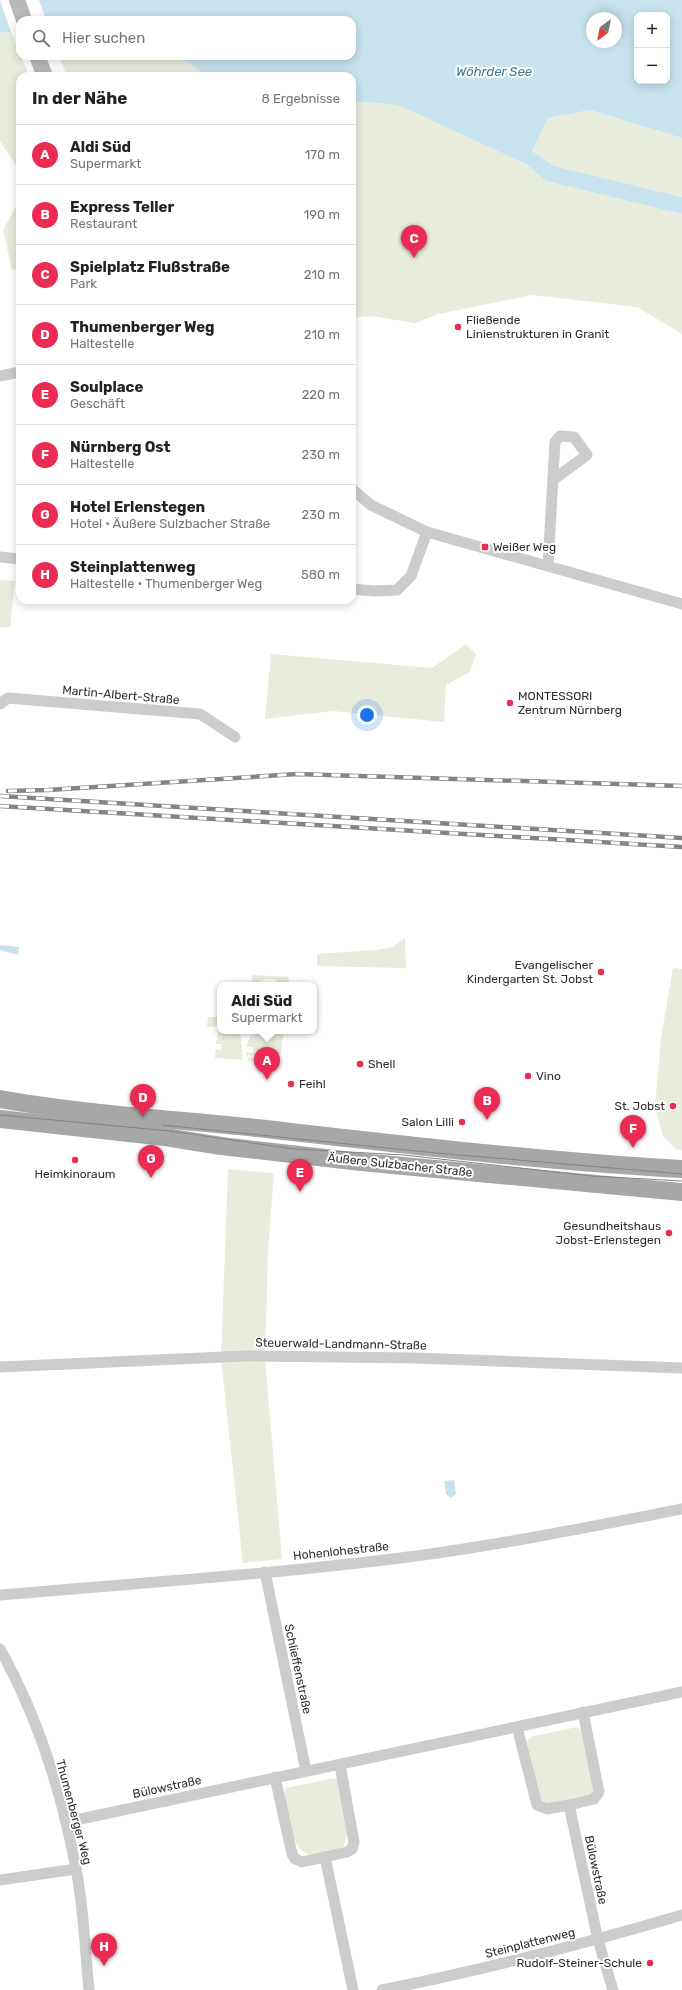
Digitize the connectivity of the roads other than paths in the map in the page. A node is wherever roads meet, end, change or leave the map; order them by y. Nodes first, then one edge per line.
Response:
1 (16, 0) edge
2 (22, 16) edge
3 (39, 60) edge
4 (43, 72) edge
5 (16, 373) edge
6 (0, 376) edge
7 (553, 480) dead end
8 (356, 492) edge
9 (427, 532) junction
10 (0, 557) edge
11 (16, 559) edge
12 (548, 565) junction
13 (356, 589) edge
14 (682, 604) edge
15 (0, 704) edge
16 (235, 737) dead end
17 (0, 1099) edge
18 (0, 1119) edge
19 (537, 1158) junction
20 (593, 1162) junction
21 (682, 1169) edge
22 (537, 1179) junction
23 (591, 1184) junction
24 (682, 1192) edge
25 (0, 1367) edge
26 (682, 1368) edge
27 (682, 1509) edge
28 (265, 1572) junction
29 (0, 1595) edge
30 (0, 1649) edge
31 (682, 1692) edge
32 (583, 1712) junction
33 (517, 1727) junction
34 (340, 1765) junction
35 (306, 1771) junction
36 (275, 1777) junction
37 (570, 1805) junction
38 (66, 1822) junction
39 (325, 1857) junction
40 (76, 1869) junction
41 (0, 1880) edge
42 (682, 1915) edge
43 (598, 1940) junction
44 (89, 1990) edge
45 (353, 1990) edge
46 (382, 1990) edge
47 (613, 1990) edge

1 - 2 street
3 - 4 street
5 - 6 street
7 - 12 street
8 - 9 street
9 - 12 street
9 - 13 street
10 - 11 street
12 - 14 street
15 - 16 street, Martin-Albert-Straße
17 - 19 main road, Äußere Sulzbacher Straße
18 - 22 main road, Äußere Sulzbacher Straße
19 - 20 main road, Äußere Sulzbacher Straße
19 - 22 main road
20 - 21 main road, Äußere Sulzbacher Straße
20 - 23 main road
22 - 23 main road, Äußere Sulzbacher Straße
23 - 24 main road, Äußere Sulzbacher Straße
25 - 26 street, Steuerwald-Landmann-Straße
27 - 28 street, Hohenlohestraße
28 - 29 street, Hohenlohestraße
28 - 35 street, Schlieffenstraße
30 - 38 street, Thumenberger Weg
31 - 32 street, Bülowstraße
32 - 33 street, Bülowstraße
32 - 37 street
33 - 34 street, Bülowstraße
33 - 37 street
34 - 35 street, Bülowstraße
34 - 39 street
35 - 36 street, Bülowstraße
36 - 38 street, Bülowstraße
36 - 39 street
37 - 43 street, Bülowstraße
38 - 40 street, Thumenberger Weg
39 - 45 street
40 - 41 street
40 - 44 street, Thumenberger Weg
42 - 43 street, Steinplattenweg
43 - 46 street, Steinplattenweg
43 - 47 street, Bülowstraße

